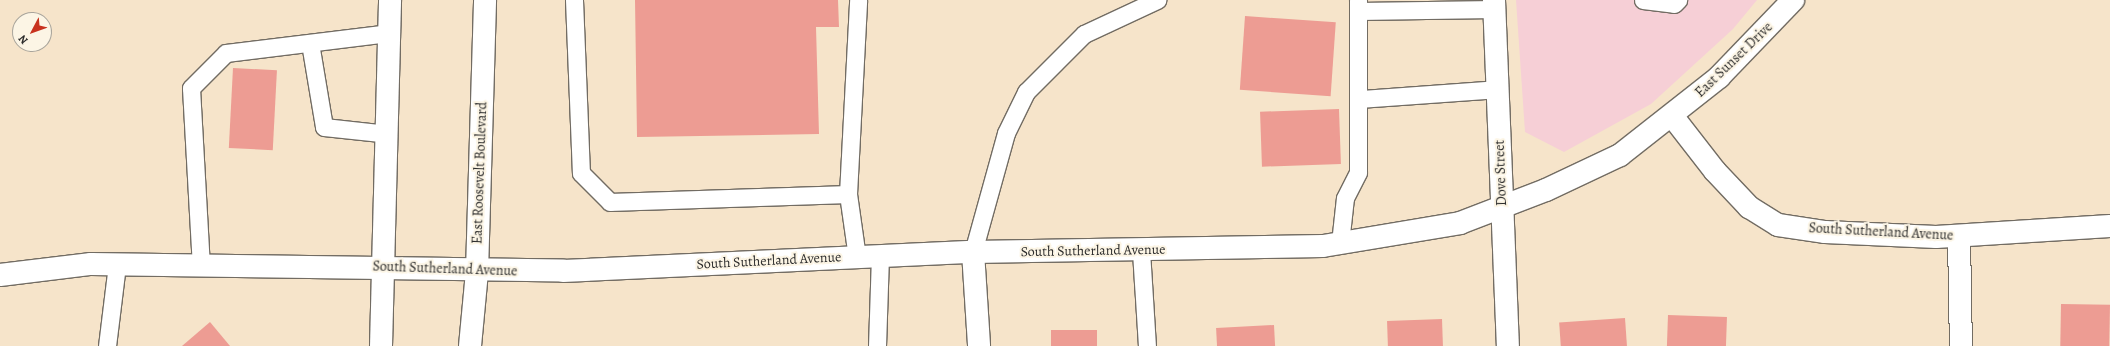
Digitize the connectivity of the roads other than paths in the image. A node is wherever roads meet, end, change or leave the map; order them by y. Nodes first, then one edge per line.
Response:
1 (390, 0) edge
2 (485, 0) edge
3 (574, 0) edge
4 (858, 0) edge
5 (1157, 0) edge
6 (1643, 0) edge
7 (1678, 0) edge
8 (1793, 0) edge
9 (1495, 5) edge
10 (1358, 6) edge
11 (390, 33) junction
12 (310, 43) junction
13 (1498, 89) junction
14 (1360, 99) junction
15 (1673, 117) junction
16 (388, 134) junction
17 (848, 194) junction
18 (1502, 205) junction
19 (2110, 226) edge
20 (1959, 236) junction
21 (1340, 243) junction
22 (1141, 251) junction
23 (973, 252) junction
24 (857, 257) junction
25 (880, 257) junction
26 (117, 265) junction
27 (201, 267) junction
28 (382, 268) junction
29 (477, 272) junction
30 (0, 275) edge
31 (107, 346) edge
32 (381, 346) edge
33 (470, 346) edge
34 (877, 346) edge
35 (979, 346) edge
36 (1147, 346) edge
37 (1508, 346) edge
38 (1961, 346) edge

1 - 11 main road
2 - 29 main road, East Roosevelt Boulevard
3 - 17 lane
4 - 17 lane
5 - 23 lane
6 - 7 lane
8 - 15 main road, East Sunset Drive
9 - 10 lane
9 - 13 main road, Dove Street
10 - 14 lane
11 - 12 lane
11 - 16 main road
12 - 16 lane
12 - 27 lane
13 - 14 lane
13 - 18 main road, Dove Street
14 - 21 lane
15 - 18 main road, South Sutherland Avenue
15 - 20 main road, South Sutherland Avenue
16 - 28 main road
17 - 24 lane
18 - 21 main road, South Sutherland Avenue
18 - 37 main road, Dove Street
19 - 20 main road, South Sutherland Avenue
20 - 38 main road
21 - 22 main road, South Sutherland Avenue
22 - 23 main road, South Sutherland Avenue
22 - 36 lane
23 - 25 main road, South Sutherland Avenue
23 - 35 main road
24 - 25 main road, South Sutherland Avenue
24 - 29 main road, South Sutherland Avenue
25 - 34 lane
26 - 27 main road, South Sutherland Avenue
26 - 30 main road, South Sutherland Avenue
26 - 31 lane
27 - 28 main road, South Sutherland Avenue
28 - 29 main road, South Sutherland Avenue
28 - 32 main road
29 - 33 main road, East Roosevelt Boulevard

